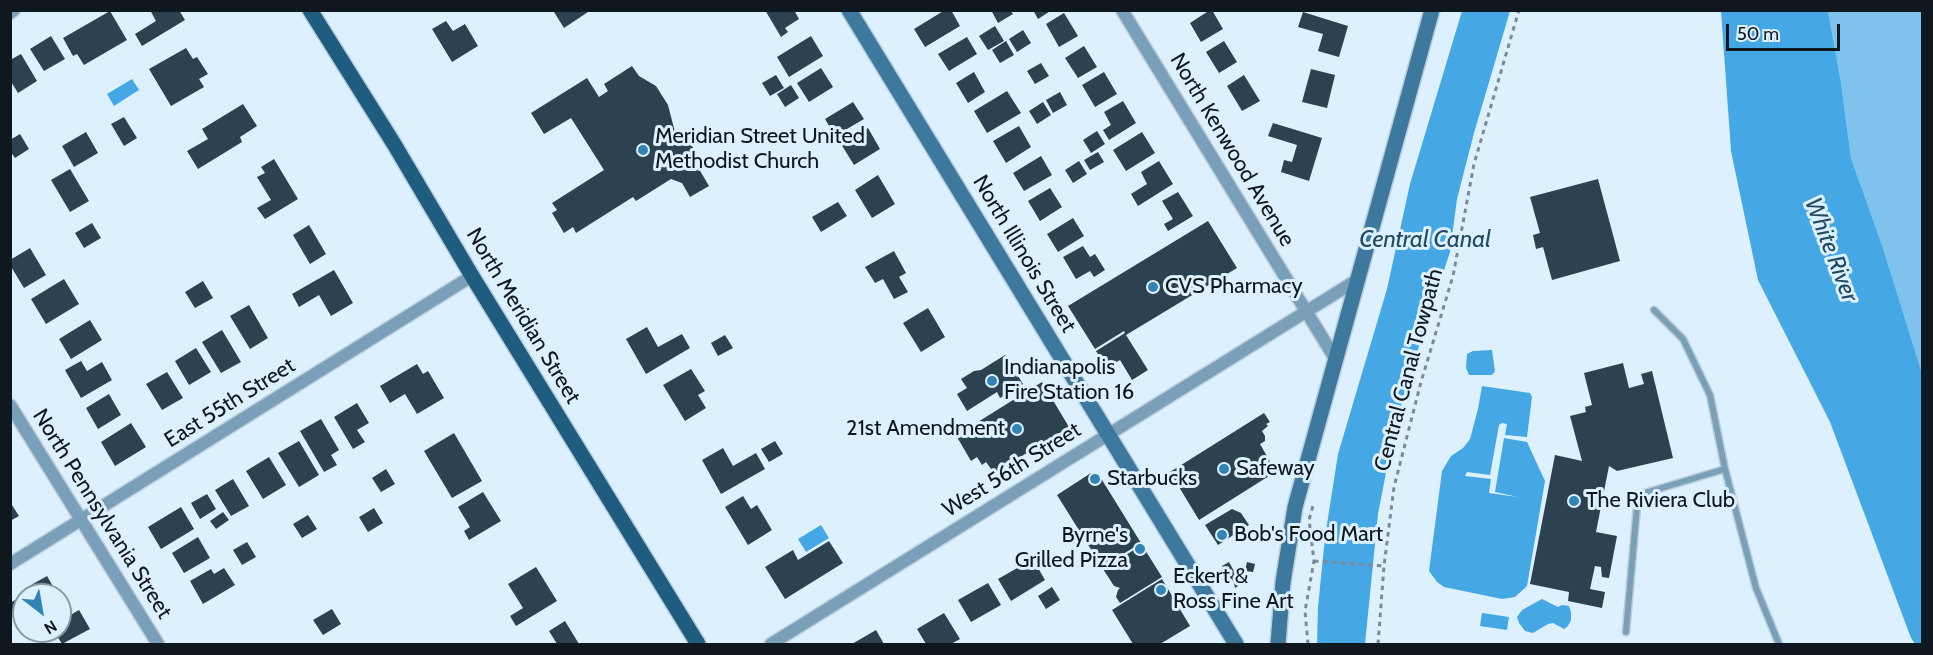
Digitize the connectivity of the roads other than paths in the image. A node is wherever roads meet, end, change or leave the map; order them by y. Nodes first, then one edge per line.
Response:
1 (310, 10) edge
2 (849, 10) edge
3 (1122, 10) edge
4 (1432, 10) edge
5 (472, 276) junction
6 (1358, 280) junction
7 (1654, 310) dead end
8 (1306, 311) junction
9 (1336, 360) junction
10 (10, 405) edge
11 (1109, 435) junction
12 (1725, 469) junction
13 (81, 520) junction
14 (10, 564) edge
15 (1626, 632) dead end
16 (158, 645) edge
17 (698, 645) edge
18 (771, 645) edge
19 (1236, 645) edge
20 (1278, 645) edge
21 (1779, 645) edge

1 - 5 main road, North Meridian Street
2 - 11 street, North Illinois Street
3 - 8 street, North Kenwood Avenue
4 - 6 street
5 - 13 street, East 55th Street
5 - 17 main road, North Meridian Street
6 - 8 street
6 - 9 street
7 - 12 lane
8 - 9 street, North Kenwood Avenue
8 - 11 street, West 56th Street
9 - 20 street
10 - 13 street, North Pennsylvania Street
11 - 18 street, West 56th Street
11 - 19 street, North Illinois Street
12 - 15 lane
12 - 21 lane
13 - 14 street, East 55th Street
13 - 16 street, North Pennsylvania Street

